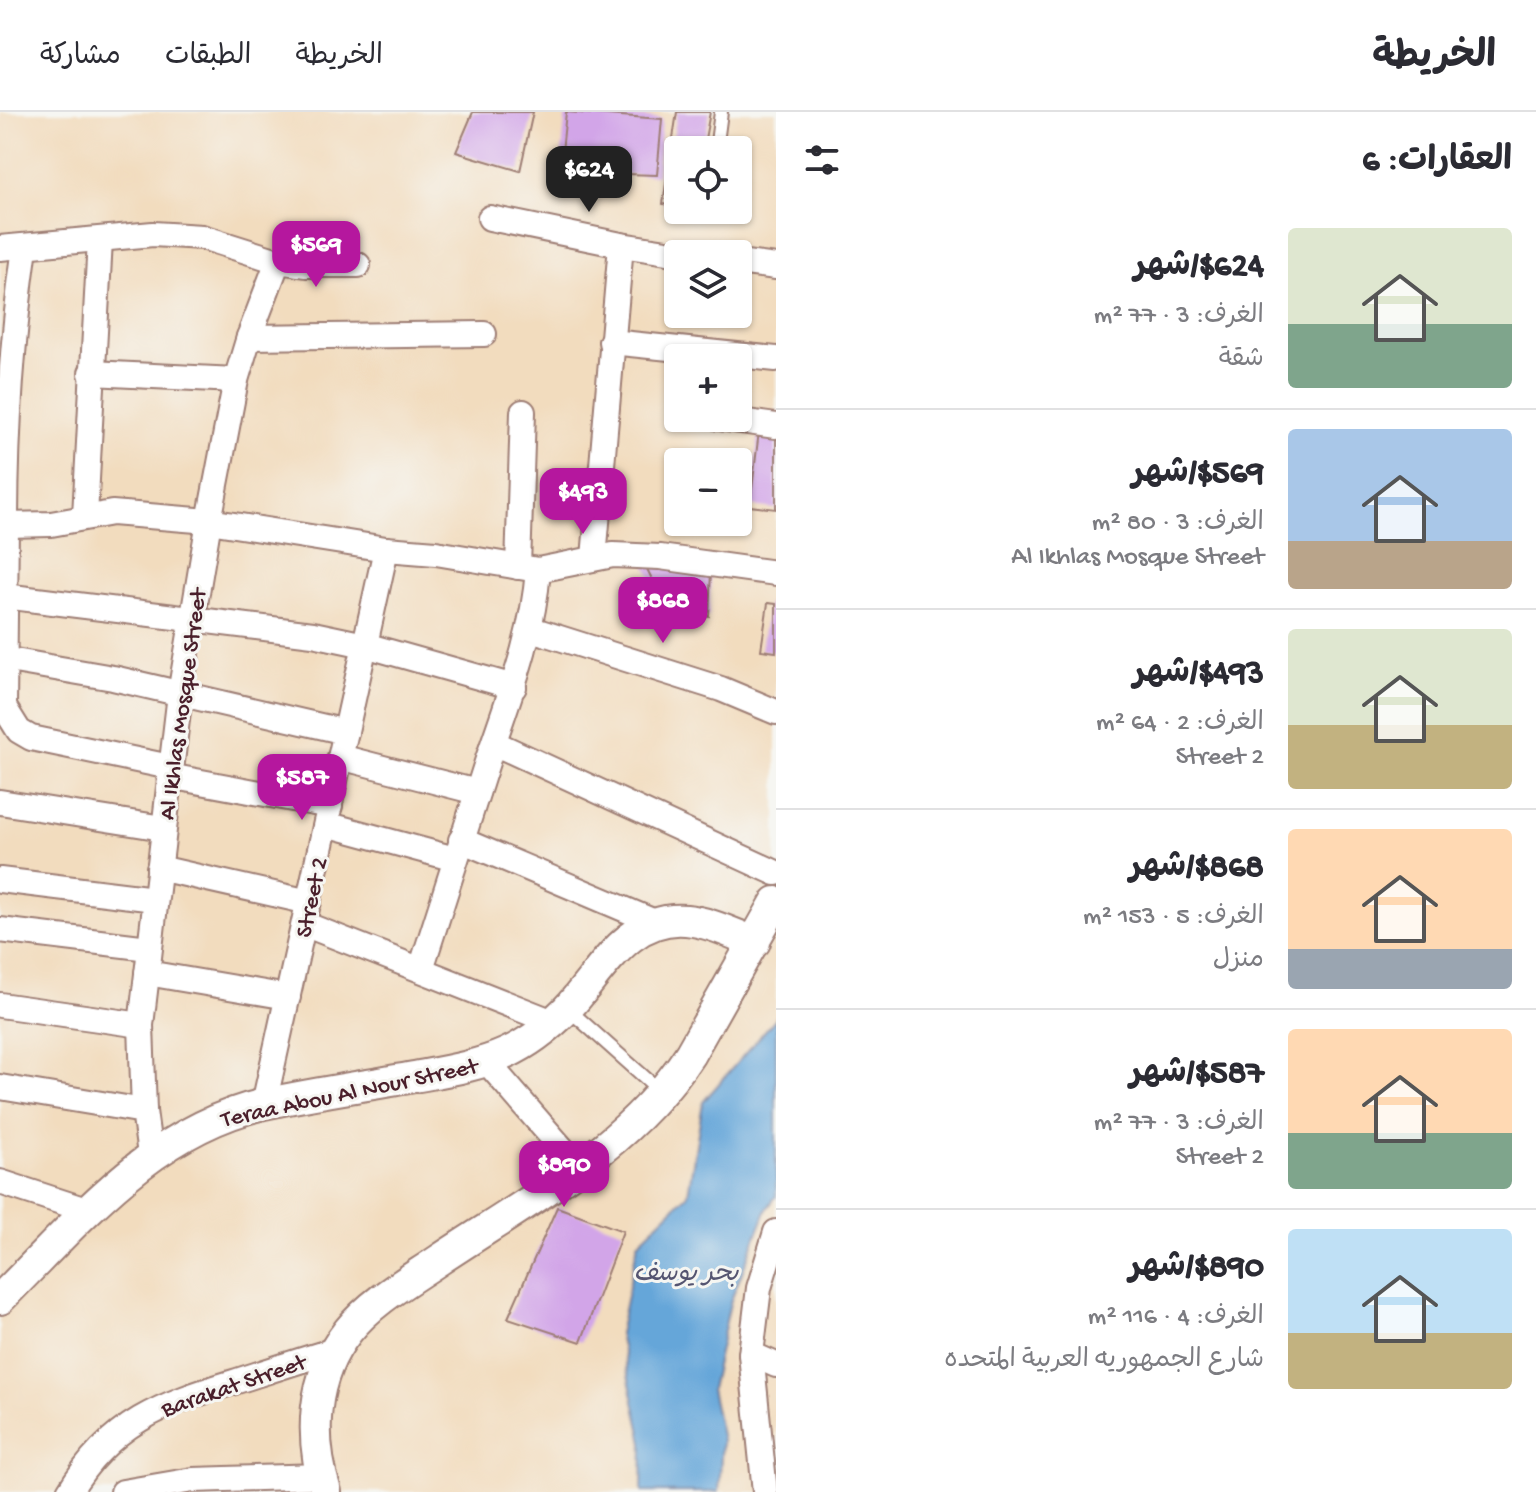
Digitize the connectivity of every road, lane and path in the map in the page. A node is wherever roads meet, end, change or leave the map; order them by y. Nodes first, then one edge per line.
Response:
1 (721, 112) edge
2 (718, 136) edge
3 (490, 218) dead end
4 (100, 240) junction
5 (621, 245) junction
6 (25, 247) junction
7 (0, 248) edge
8 (664, 252) edge
9 (278, 261) junction
10 (752, 264) edge
11 (358, 265) dead end
12 (776, 267) edge
13 (484, 334) dead end
14 (249, 337) junction
15 (611, 342) junction
16 (776, 359) edge
17 (91, 373) junction
18 (236, 380) junction
19 (523, 412) dead end
20 (752, 423) edge
21 (776, 426) edge
22 (85, 516) junction
23 (209, 521) junction
24 (3, 525) edge
25 (386, 549) junction
26 (594, 558) junction
27 (528, 569) junction
28 (776, 573) edge
29 (4, 596) junction
30 (191, 620) junction
31 (531, 629) junction
32 (365, 645) junction
33 (3, 659) junction
34 (514, 687) junction
35 (180, 694) junction
36 (2, 706) edge
37 (776, 712) edge
38 (346, 732) junction
39 (494, 743) junction
40 (340, 757) junction
41 (170, 771) junction
42 (477, 792) junction
43 (0, 802) edge
44 (328, 815) junction
45 (163, 828) junction
46 (458, 850) junction
47 (159, 868) junction
48 (776, 873) edge
49 (0, 880) edge
50 (155, 899) junction
51 (776, 902) edge
52 (306, 913) junction
53 (657, 923) junction
54 (0, 930) edge
55 (755, 942) junction
56 (148, 961) junction
57 (421, 969) junction
58 (288, 997) junction
59 (0, 1005) edge
60 (560, 1015) junction
61 (141, 1025) junction
62 (487, 1062) junction
63 (0, 1087) edge
64 (662, 1094) junction
65 (264, 1104) junction
66 (144, 1111) junction
67 (150, 1155) junction
68 (578, 1167) junction
69 (0, 1182) edge
70 (89, 1211) junction
71 (774, 1247) edge
72 (0, 1299) edge
73 (335, 1350) junction
74 (751, 1354) junction
75 (776, 1365) edge
76 (323, 1484) edge
77 (69, 1492) edge
78 (123, 1492) edge
79 (765, 1492) edge

1 - 2 lane
3 - 5 street
4 - 6 street
4 - 9 street
4 - 17 street
5 - 8 street
5 - 15 street
6 - 7 street
6 - 24 street
9 - 11 street
9 - 14 street, Al Ikhlas Mosque Street
10 - 12 street
13 - 14 street
14 - 18 street, Al Ikhlas Mosque Street
15 - 16 street
15 - 26 street
17 - 18 street
17 - 22 street
18 - 23 street, Al Ikhlas Mosque Street
19 - 27 street
20 - 21 street
22 - 23 street
22 - 24 street
23 - 25 street
23 - 30 street, Al Ikhlas Mosque Street
24 - 29 street
25 - 27 street
25 - 32 street, Street 2
26 - 27 street
26 - 28 street
27 - 31 street
29 - 30 street
29 - 33 street
30 - 32 street
30 - 35 street, Al Ikhlas Mosque Street
31 - 34 street
31 - 37 street
32 - 34 street
32 - 38 street, Street 2
33 - 35 street
33 - 36 street
34 - 39 street
35 - 38 street
35 - 41 street, Al Ikhlas Mosque Street
36 - 41 street
38 - 40 street, Street 2
39 - 42 street
39 - 48 street
40 - 42 street
40 - 44 street, Street 2
41 - 44 street
41 - 45 street, Al Ikhlas Mosque Street
42 - 46 street
43 - 45 street
44 - 46 street
44 - 52 street, Street 2
45 - 47 street, Al Ikhlas Mosque Street
46 - 53 street
46 - 57 street
47 - 50 street, Al Ikhlas Mosque Street
47 - 52 street
49 - 50 street
50 - 56 street, Al Ikhlas Mosque Street
51 - 55 street
52 - 57 street
52 - 58 street, Street 2
53 - 55 street, Teraa Abou Al Nour Street
53 - 60 street, Teraa Abou Al Nour Street
54 - 56 street
55 - 64 street
56 - 58 street
56 - 61 street, Al Ikhlas Mosque Street
57 - 60 street
58 - 65 street, Street 2
59 - 61 street
60 - 62 street, Teraa Abou Al Nour Street
60 - 64 lane
61 - 66 street, Al Ikhlas Mosque Street
62 - 65 street, Teraa Abou Al Nour Street
62 - 68 street
63 - 66 street
64 - 68 street
65 - 67 street, Teraa Abou Al Nour Street
66 - 67 street, Al Ikhlas Mosque Street
67 - 70 street, Teraa Abou Al Nour Street
68 - 73 street
69 - 70 street
70 - 72 street, Teraa Abou Al Nour Street
71 - 74 street
73 - 76 street
73 - 77 street, Barakat Street
74 - 75 street
74 - 79 street
76 - 78 street

